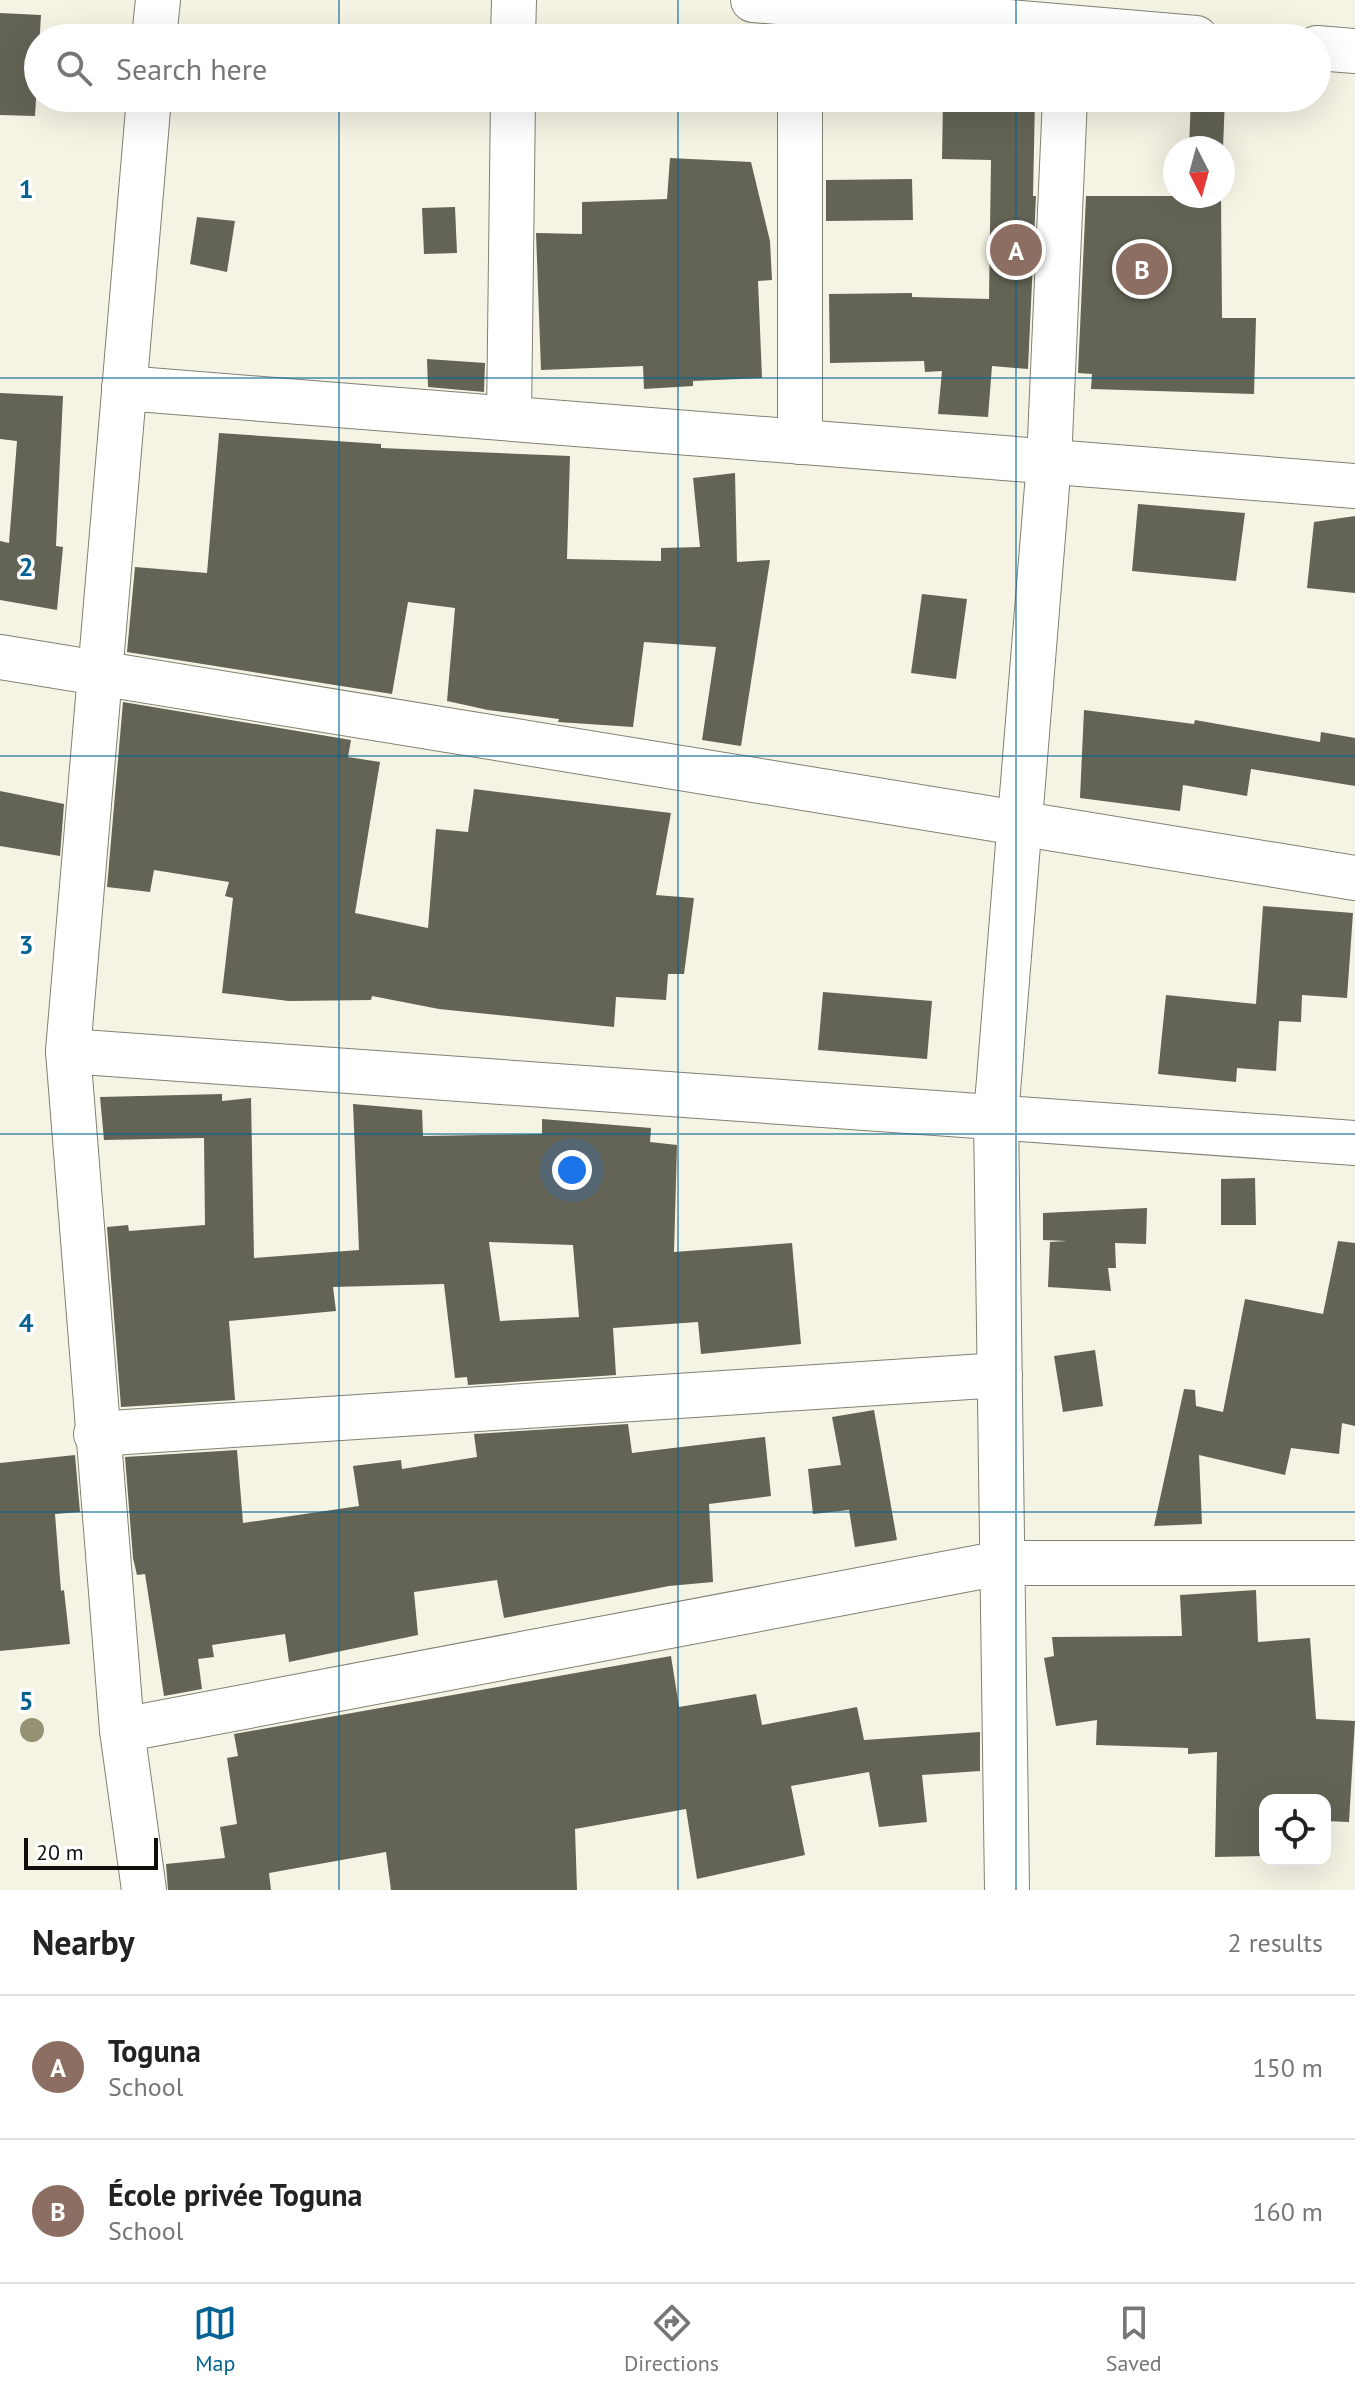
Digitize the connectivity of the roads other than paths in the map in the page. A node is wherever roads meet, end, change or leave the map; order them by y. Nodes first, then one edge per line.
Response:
1 (158, 0) edge
2 (514, 0) edge
3 (753, 0) edge
4 (800, 21) edge
5 (1069, 22) edge
6 (155, 24) edge
7 (513, 24) edge
8 (1331, 49) edge
9 (1355, 51) edge
10 (148, 112) edge
11 (513, 112) edge
12 (800, 112) edge
13 (1064, 112) edge
14 (124, 388) junction
15 (509, 418) junction
16 (800, 442) junction
17 (1049, 462) junction
18 (1355, 486) edge
19 (0, 657) edge
20 (102, 673) junction
21 (1019, 823) junction
22 (1355, 878) edge
23 (68, 1051) junction
24 (996, 1116) junction
25 (1355, 1143) edge
26 (1000, 1375) junction
27 (96, 1434) junction
28 (1001, 1563) junction
29 (1355, 1563) edge
30 (122, 1730) junction
31 (144, 1890) edge
32 (1007, 1890) edge

1 - 6 street
2 - 7 street
3 - 4 street
4 - 5 street
8 - 9 street
10 - 14 street
11 - 15 street
12 - 16 street
13 - 17 street
14 - 15 street
14 - 20 street
15 - 16 street
16 - 17 street
17 - 18 street
17 - 21 street
19 - 20 street
20 - 21 street
20 - 23 street
21 - 22 street
21 - 24 street
23 - 24 street
23 - 27 street
24 - 25 street
24 - 26 street
26 - 27 street
26 - 28 street
27 - 30 street
28 - 29 street
28 - 30 street
28 - 32 street
30 - 31 street

